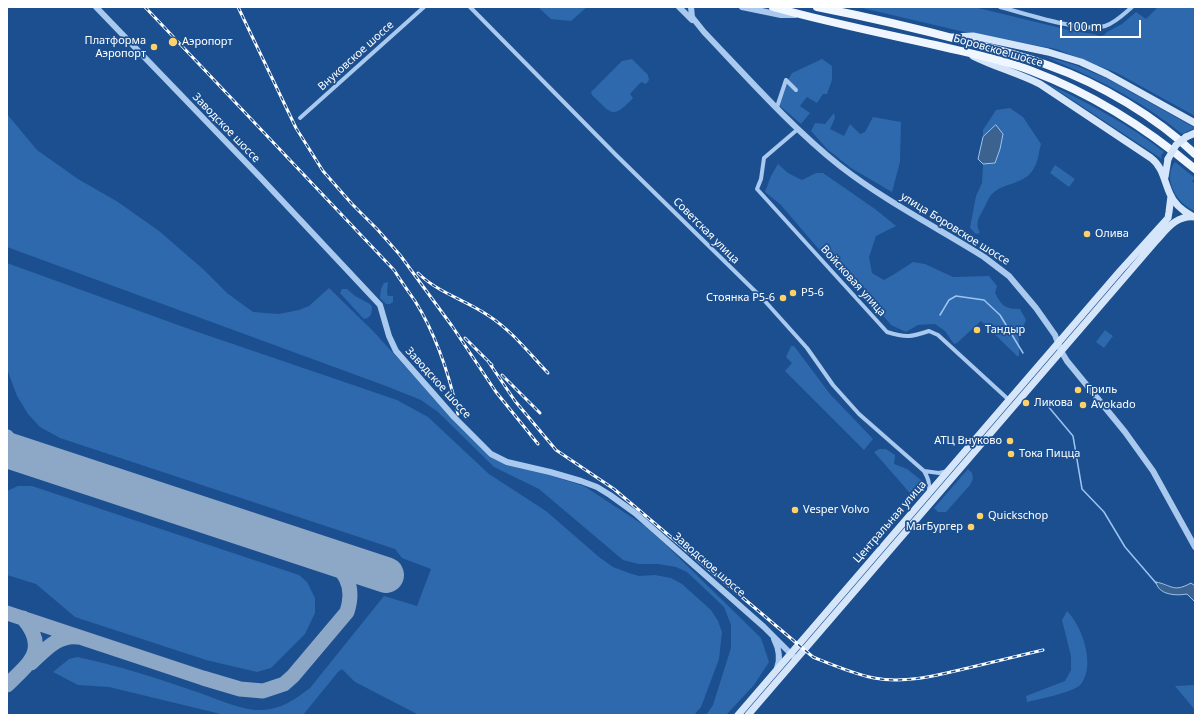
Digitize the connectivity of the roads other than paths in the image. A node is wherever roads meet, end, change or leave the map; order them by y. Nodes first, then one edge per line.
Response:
1 (96, 7) edge
2 (424, 7) edge
3 (470, 7) edge
4 (679, 7) edge
5 (691, 7) edge
6 (742, 7) edge
7 (773, 7) edge
8 (818, 7) edge
9 (1000, 7) edge
10 (1132, 7) edge
11 (801, 15) junction
12 (699, 26) junction
13 (949, 37) junction
14 (966, 52) junction
15 (796, 90) dead end
16 (777, 107) junction
17 (300, 118) dead end
18 (1195, 122) edge
19 (798, 129) junction
20 (1195, 133) edge
21 (1195, 154) edge
22 (1195, 169) edge
23 (1165, 180) junction
24 (1170, 196) junction
25 (1195, 217) edge
26 (1058, 343) junction
27 (1061, 351) junction
28 (1009, 400) junction
29 (948, 470) junction
30 (924, 472) junction
31 (928, 494) junction
32 (1195, 547) edge
33 (772, 634) junction
34 (791, 654) junction
35 (794, 662) junction
36 (776, 671) junction
37 (738, 715) edge
38 (748, 715) edge

1 - 33 street, Заводское шоссе
2 - 17 street, Внуковское шоссе
3 - 30 street, Советская улица
4 - 12 street, улица Боровское шоссе
5 - 12 street
6 - 11 street
7 - 11 main road, Боровское шоссе
8 - 13 main road, Боровское шоссе
9 - 10 street
11 - 14 main road, Боровское шоссе
12 - 16 street, улица Боровское шоссе
13 - 18 main road
13 - 21 main road, Боровское шоссе
14 - 22 main road, Боровское шоссе
14 - 23 main road
15 - 16 street
16 - 19 street, улица Боровское шоссе
19 - 26 street, улица Боровское шоссе
19 - 28 street, Войсковая улица
20 - 23 main road, bridge
23 - 24 main road
24 - 25 main road
24 - 26 main road, Центральная улица
25 - 27 main road, Центральная улица
26 - 27 street, улица Боровское шоссе
26 - 28 main road, Центральная улица
27 - 32 street, улица Боровское шоссе
27 - 35 main road, Центральная улица
28 - 29 main road, Центральная улица
29 - 30 street
29 - 31 main road, Центральная улица
30 - 31 street
31 - 34 main road, Центральная улица
33 - 34 street, Заводское шоссе
33 - 36 street
34 - 35 street, Заводское шоссе
34 - 36 main road, Центральная улица
35 - 38 main road, Центральная улица
36 - 37 main road, Центральная улица

